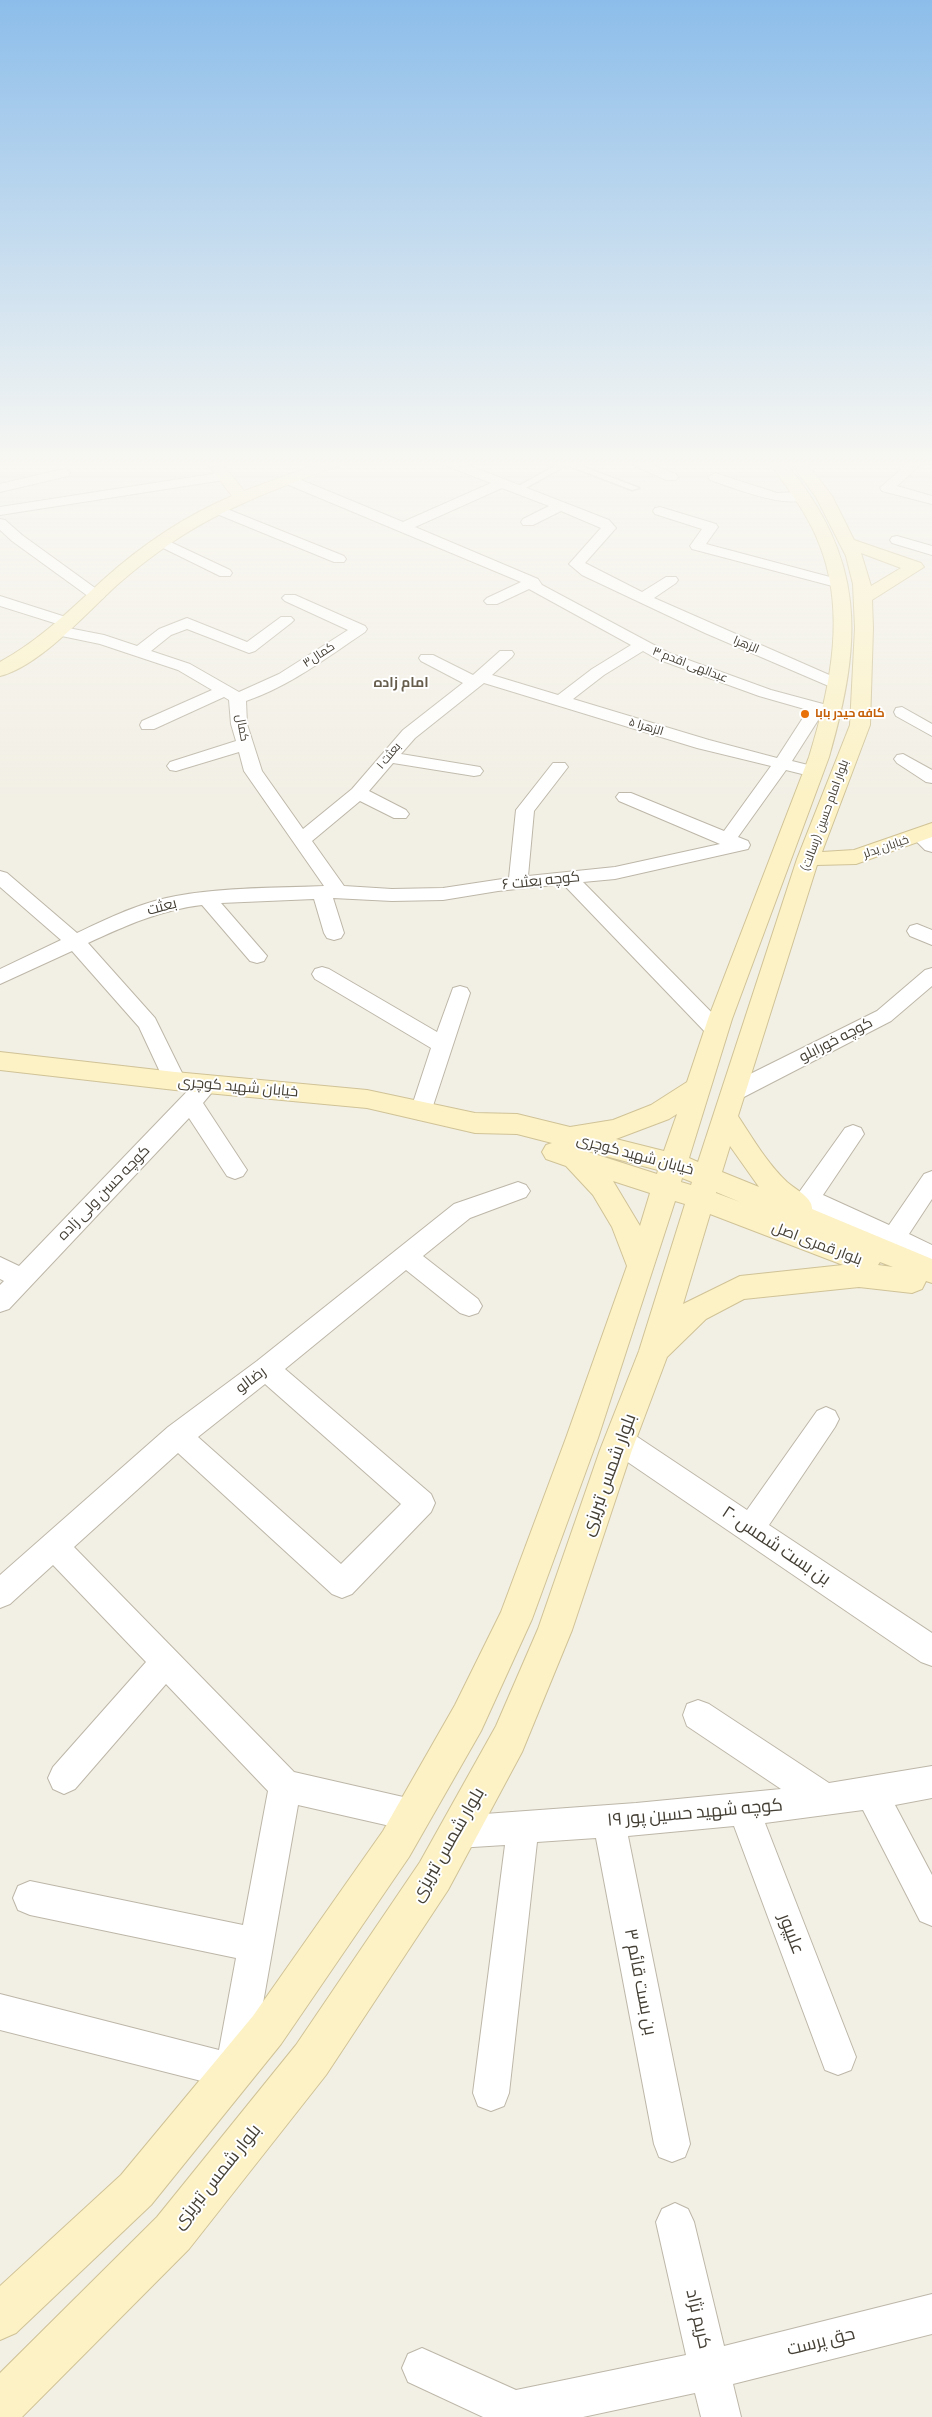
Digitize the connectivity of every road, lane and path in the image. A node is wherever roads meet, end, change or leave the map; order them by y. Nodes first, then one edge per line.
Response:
1 (67, 575) edge
2 (121, 575) edge
3 (516, 575) edge
4 (593, 575) edge
5 (805, 575) edge
6 (838, 575) edge
7 (859, 575) edge
8 (907, 575) edge
9 (671, 580) dead end
10 (533, 582) junction
11 (840, 584) junction
12 (96, 596) junction
13 (290, 598) dead end
14 (643, 598) junction
15 (863, 598) junction
16 (492, 601) dead end
17 (0, 602) edge
18 (286, 620) dead end
19 (62, 627) junction
20 (642, 646) junction
21 (139, 652) junction
22 (506, 654) dead end
23 (427, 658) dead end
24 (0, 670) edge
25 (477, 680) junction
26 (837, 684) junction
27 (231, 695) junction
28 (560, 701) junction
29 (825, 710) junction
30 (902, 712) dead end
31 (928, 723) edge
32 (148, 725) dead end
33 (244, 744) junction
34 (389, 757) junction
35 (903, 759) dead end
36 (782, 764) junction
37 (176, 766) dead end
38 (559, 767) dead end
39 (474, 771) dead end
40 (814, 772) junction
41 (932, 778) edge
42 (358, 793) junction
43 (625, 797) dead end
44 (400, 814) dead end
45 (928, 837) edge
46 (302, 840) junction
47 (734, 842) junction
48 (808, 859) junction
49 (0, 876) edge
50 (568, 878) junction
51 (518, 883) junction
52 (330, 892) junction
53 (206, 898) junction
54 (334, 933) dead end
55 (75, 942) junction
56 (257, 956) dead end
57 (322, 974) dead end
58 (932, 974) edge
59 (0, 977) edge
60 (460, 993) dead end
61 (924, 994) edge
62 (716, 1030) junction
63 (443, 1045) junction
64 (0, 1061) edge
65 (175, 1081) junction
66 (208, 1084) junction
67 (697, 1088) junction
68 (191, 1102) junction
69 (729, 1105) junction
70 (421, 1112) junction
71 (853, 1134) dead end
72 (569, 1146) junction
73 (236, 1170) dead end
74 (669, 1175) junction
75 (932, 1180) edge
76 (704, 1187) junction
77 (518, 1191) dead end
78 (834, 1229) junction
79 (894, 1238) junction
80 (405, 1256) junction
81 (932, 1256) edge
82 (640, 1264) junction
83 (0, 1267) edge
84 (22, 1279) junction
85 (925, 1280) edge
86 (0, 1302) edge
87 (469, 1306) dead end
88 (654, 1351) junction
89 (266, 1369) junction
90 (826, 1419) dead end
91 (178, 1436) junction
92 (620, 1441) junction
93 (750, 1529) junction
94 (54, 1546) junction
95 (0, 1594) edge
96 (932, 1651) edge
97 (166, 1662) junction
98 (698, 1715) dead end
99 (64, 1778) dead end
100 (932, 1782) edge
101 (285, 1786) junction
102 (872, 1794) junction
103 (826, 1800) junction
104 (744, 1810) junction
105 (412, 1815) junction
106 (609, 1820) junction
107 (523, 1827) junction
108 (457, 1832) junction
109 (30, 1898) dead end
110 (932, 1910) edge
111 (256, 1946) junction
112 (0, 2012) edge
113 (838, 2057) dead end
114 (233, 2071) junction
115 (491, 2093) dead end
116 (672, 2144) dead end
117 (675, 2222) dead end
118 (932, 2314) edge
119 (0, 2317) edge
120 (422, 2368) dead end
121 (710, 2370) junction
122 (0, 2406) edge
123 (720, 2417) edge

1 - 12 street
2 - 12 main road
3 - 10 street, عبدالهی اقدم ۳
4 - 14 street, الزهرا
5 - 11 street
6 - 11 main road, بلوار امام حسین (رسالت)
7 - 15 main road, بلوار امام حسین (رسالت)
8 - 15 main road
9 - 14 street
10 - 16 street
10 - 20 street, عبدالهی اقدم ۳
11 - 26 main road, بلوار امام حسین (رسالت)
12 - 19 main road
13 - 27 street, کمال۳
14 - 26 street, الزهرا
15 - 48 main road, بلوار امام حسین (رسالت)
17 - 19 street
18 - 21 street
19 - 21 street
19 - 24 main road
20 - 28 street
20 - 29 street, عبدالهی اقدم ۳
21 - 27 street
22 - 25 street, بعثت ۱
23 - 25 street, الزهرا ۵
25 - 28 street, الزهرا ۵
25 - 34 street, بعثت ۱
26 - 29 main road, بلوار امام حسین (رسالت)
27 - 32 street
27 - 33 street, کمال
28 - 36 street, الزهرا ۵
29 - 36 street
29 - 40 main road, بلوار امام حسین (رسالت)
30 - 31 street
33 - 37 street
33 - 46 street, کمال
34 - 39 street
34 - 42 street, بعثت ۱
35 - 41 street
36 - 40 street, الزهرا ۵
36 - 47 street
38 - 51 street
40 - 62 main road, بلوار امام حسین (رسالت)
42 - 44 street
42 - 46 street, بعثت ۱
43 - 47 street
45 - 48 main road, خیابان یدلر
46 - 52 street, کمال
47 - 50 street, کوچه بعثت ۶
48 - 69 main road, بلوار امام حسین (رسالت)
49 - 55 street
50 - 51 street, کوچه بعثت ۶
50 - 62 street
51 - 52 street, کوچه بعثت ۶
52 - 53 street, بعثت
52 - 54 street, کمال
53 - 55 street, بعثت
53 - 56 street
55 - 59 street, بعثت
55 - 65 street
57 - 63 street
58 - 61 street, کوچه خورابلو
60 - 63 street
61 - 69 street, کوچه خورابلو
62 - 67 main road, بلوار امام حسین (رسالت)
63 - 70 street
64 - 65 main road, خیابان شهید کوچری
65 - 66 main road, خیابان شهید کوچری
66 - 68 street, کوچه حسن ولی زاده
66 - 70 main road, خیابان شهید کوچری
67 - 72 main road
67 - 74 main road, بلوار امام حسین (رسالت)
68 - 73 street
68 - 84 street, کوچه حسن ولی زاده
69 - 76 main road, بلوار امام حسین (رسالت)
69 - 78 main road
70 - 72 main road, خیابان شهید کوچری
71 - 79 street
72 - 74 main road, خیابان شهید کوچری
72 - 82 main road
74 - 76 main road, خیابان شهید کوچری
74 - 82 main road
75 - 79 street
76 - 78 main road, بلوار قمری اصل
76 - 85 main road, بلوار قمری اصل
76 - 88 main road, بلوار شمس تبریزی
77 - 80 street, رضالو
78 - 85 main road, بلوار قمری اصل
79 - 81 street
80 - 87 street
80 - 89 street, رضالو
82 - 105 main road
83 - 84 street
84 - 86 street, کوچه حسن ولی زاده
85 - 88 main road
88 - 92 main road, بلوار شمس تبریزی
89 - 91 street, رضالو
89 - 91 street
90 - 93 street
91 - 94 street, رضالو
92 - 93 street, بن بست شمس ۲۰
92 - 108 main road, بلوار شمس تبریزی
93 - 96 street, بن بست شمس ۲۰
94 - 95 street, رضالو
94 - 97 street
97 - 99 street
97 - 101 street
98 - 103 street
100 - 102 street, کوچه شهید حسین پور ۱۹
101 - 105 street
101 - 111 street
102 - 103 street, کوچه شهید حسین پور ۱۹
102 - 110 street
103 - 104 street, کوچه شهید حسین پور ۱۹
104 - 106 street, کوچه شهید حسین پور ۱۹
104 - 113 street, علیپور
105 - 114 main road
106 - 107 street, کوچه شهید حسین پور ۱۹
106 - 116 street, بن بست قائم ۳
107 - 108 street, کوچه شهید حسین پور ۱۹
107 - 115 street
108 - 122 main road, بلوار شمس تبریزی
109 - 111 street
111 - 114 street
112 - 114 street
114 - 119 main road
117 - 121 street, کریم نژاد
118 - 121 street, حق پرست
120 - 121 street, حق پرست
121 - 123 street, کریم نژاد

